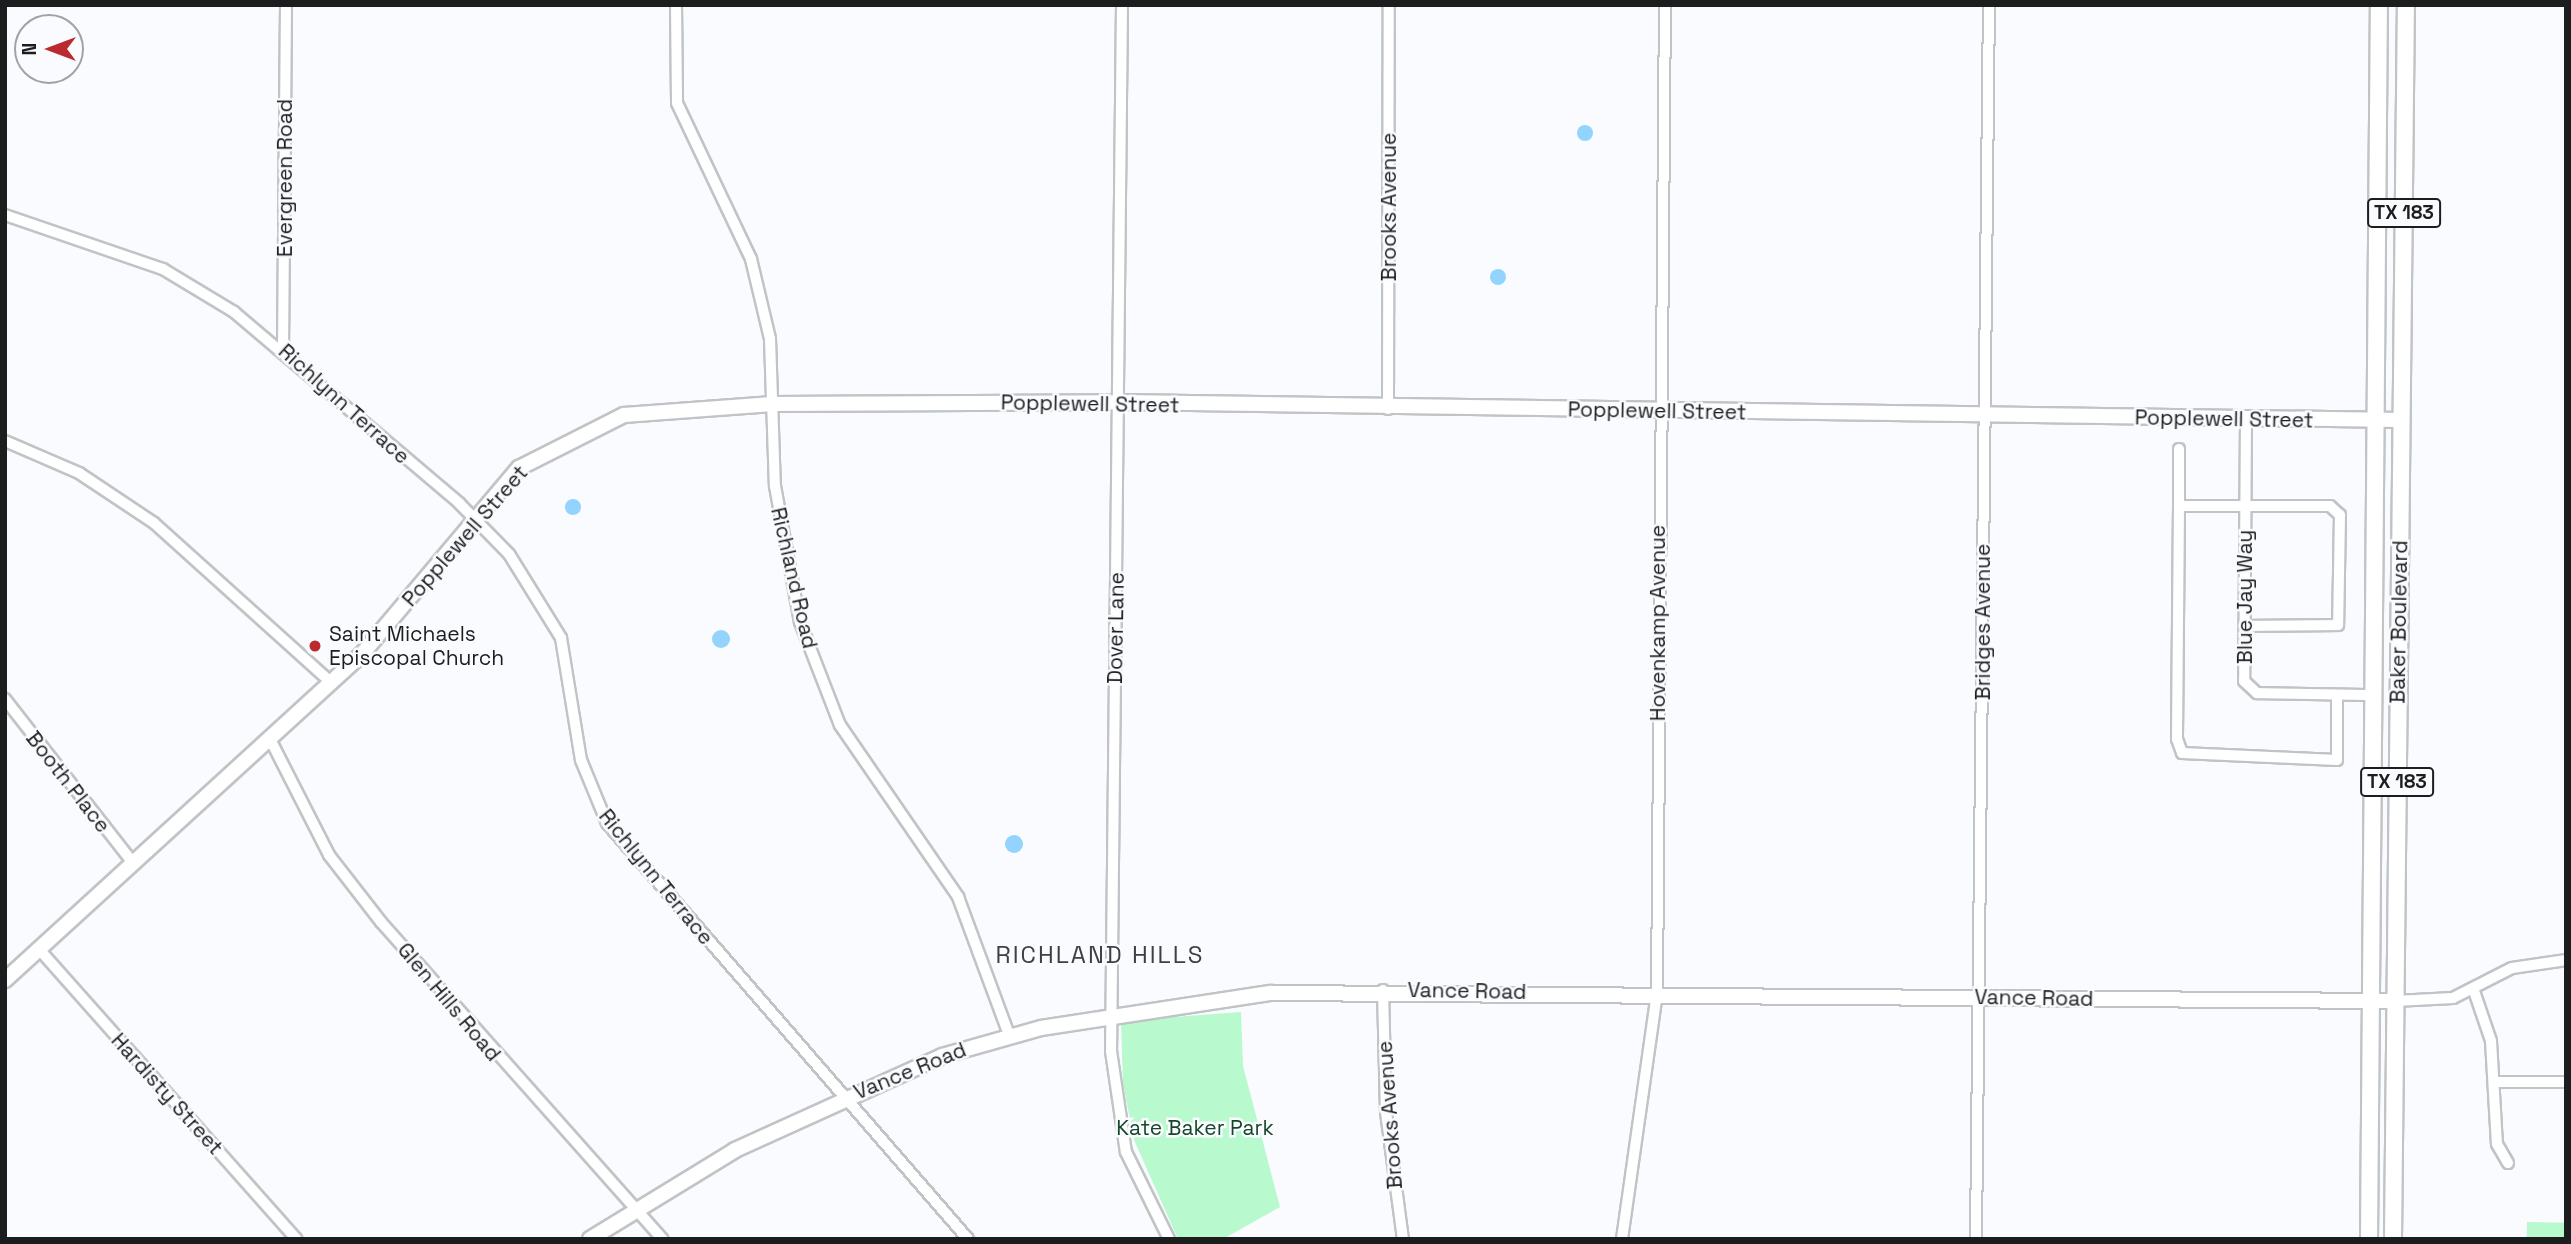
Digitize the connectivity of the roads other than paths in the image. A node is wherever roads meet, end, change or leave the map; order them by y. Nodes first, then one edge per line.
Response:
1 (286, 5) edge
2 (676, 5) edge
3 (1122, 5) edge
4 (1389, 5) edge
5 (1665, 5) edge
6 (1989, 5) edge
7 (2379, 5) edge
8 (2406, 5) edge
9 (5, 215) edge
10 (283, 350) junction
11 (1120, 402) junction
12 (773, 404) junction
13 (1388, 409) junction
14 (1659, 411) junction
15 (1985, 416) junction
16 (2246, 420) junction
17 (2377, 420) junction
18 (2401, 420) junction
19 (5, 441) edge
20 (2179, 449) dead end
21 (2179, 506) junction
22 (2245, 506) junction
23 (475, 519) junction
24 (2245, 625) junction
25 (332, 683) junction
26 (2337, 695) junction
27 (2375, 695) junction
28 (5, 699) edge
29 (271, 741) junction
30 (133, 863) junction
31 (38, 948) junction
32 (2566, 960) edge
33 (5, 979) edge
34 (2473, 988) junction
35 (1383, 990) junction
36 (1657, 993) junction
37 (1979, 998) junction
38 (2372, 1001) junction
39 (2395, 1001) junction
40 (1111, 1016) junction
41 (1009, 1035) junction
42 (2496, 1082) junction
43 (2566, 1082) edge
44 (847, 1097) junction
45 (2508, 1163) dead end
46 (634, 1208) junction
47 (296, 1239) edge
48 (590, 1239) edge
49 (662, 1239) edge
50 (968, 1239) edge
51 (1169, 1239) edge
52 (1403, 1239) edge
53 (1622, 1239) edge
54 (1976, 1239) edge
55 (2369, 1239) edge
56 (2393, 1239) edge

1 - 10 street, Evergreen Road
2 - 12 street, Richland Road
3 - 11 street, Dover Lane
4 - 13 street, Brooks Avenue
5 - 14 street, Hovenkamp Avenue
6 - 15 street, Bridges Avenue
7 - 17 main road, Baker Boulevard / TX 183
8 - 18 main road, Baker Boulevard / TX 183
9 - 10 street, Richlynn Terrace
10 - 23 street, Richlynn Terrace
11 - 12 street, Popplewell Street
11 - 13 street, Popplewell Street
11 - 40 street, Dover Lane
12 - 23 street, Popplewell Street
12 - 41 street, Richland Road
13 - 14 street, Popplewell Street
14 - 15 street, Popplewell Street
14 - 36 street, Hovenkamp Avenue
15 - 16 street, Popplewell Street
15 - 37 street, Bridges Avenue
16 - 17 street, Popplewell Street
16 - 22 street, Blue Jay Way
17 - 18 street, Popplewell Street
17 - 27 main road, Baker Boulevard / TX 183
18 - 39 main road, Baker Boulevard / TX 183
19 - 25 street
20 - 21 street
21 - 22 street
21 - 26 street
22 - 24 street, Blue Jay Way
22 - 24 street
23 - 25 street, Popplewell Street
23 - 44 street, Richlynn Terrace
24 - 26 street, Blue Jay Way
25 - 29 street, Popplewell Street
26 - 27 street, Blue Jay Way
27 - 38 main road, Baker Boulevard / TX 183
28 - 30 street, Booth Place
29 - 30 street, Popplewell Street
29 - 46 street, Glen Hills Road
30 - 31 street, Popplewell Street
31 - 33 street, Popplewell Street
31 - 47 street, Hardisty Street
32 - 34 street
34 - 39 street
34 - 42 street
35 - 36 street, Vance Road
35 - 40 street, Vance Road
35 - 52 street, Brooks Avenue
36 - 37 street, Vance Road
36 - 53 street, Hovenkamp Avenue
37 - 38 street, Vance Road
37 - 54 street, Bridges Avenue
38 - 39 street, Vance Road
38 - 55 main road, Baker Boulevard / TX 183
39 - 56 main road, Baker Boulevard / TX 183
40 - 41 street, Vance Road
40 - 51 street, Dover Lane
41 - 44 street, Vance Road
42 - 43 street
42 - 45 street
44 - 46 street, Vance Road
44 - 50 street, Richlynn Terrace
46 - 48 street, Vance Road
46 - 49 street, Glen Hills Road

